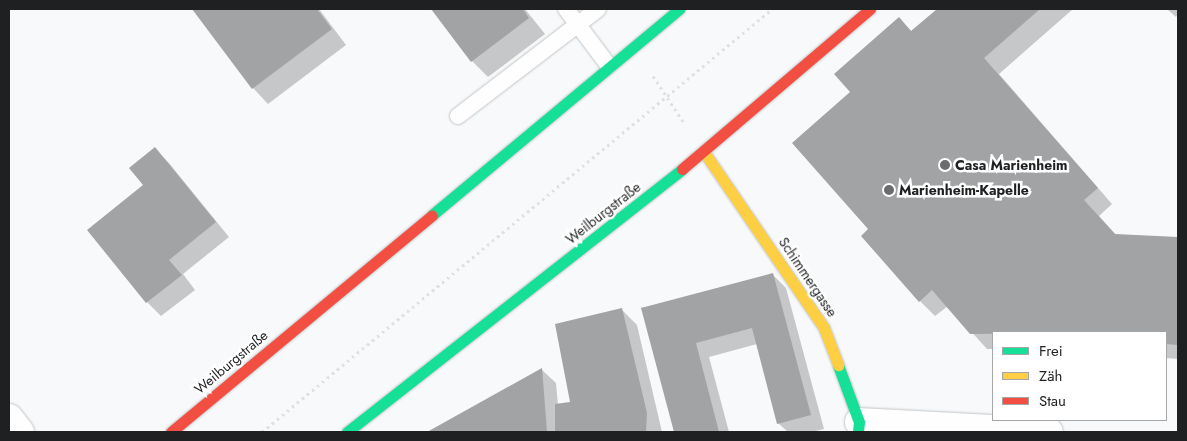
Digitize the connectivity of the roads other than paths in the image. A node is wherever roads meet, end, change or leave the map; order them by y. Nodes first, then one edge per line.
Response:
1 (566, 9) edge
2 (598, 9) edge
3 (679, 9) edge
4 (870, 9) edge
5 (578, 24) junction
6 (609, 66) junction
7 (458, 116) dead end
8 (704, 152) junction
9 (9, 418) edge
10 (859, 427) edge
11 (20, 432) edge
12 (170, 432) edge
13 (347, 432) edge
14 (1049, 432) edge

1 - 5 lane
2 - 5 lane
3 - 6 street, Weilburgstraße
4 - 8 street, Weilburgstraße
5 - 6 lane
5 - 7 lane
6 - 12 street, Weilburgstraße
8 - 10 street, Schimmergasse
8 - 13 street, Weilburgstraße
9 - 11 street
10 - 14 street

